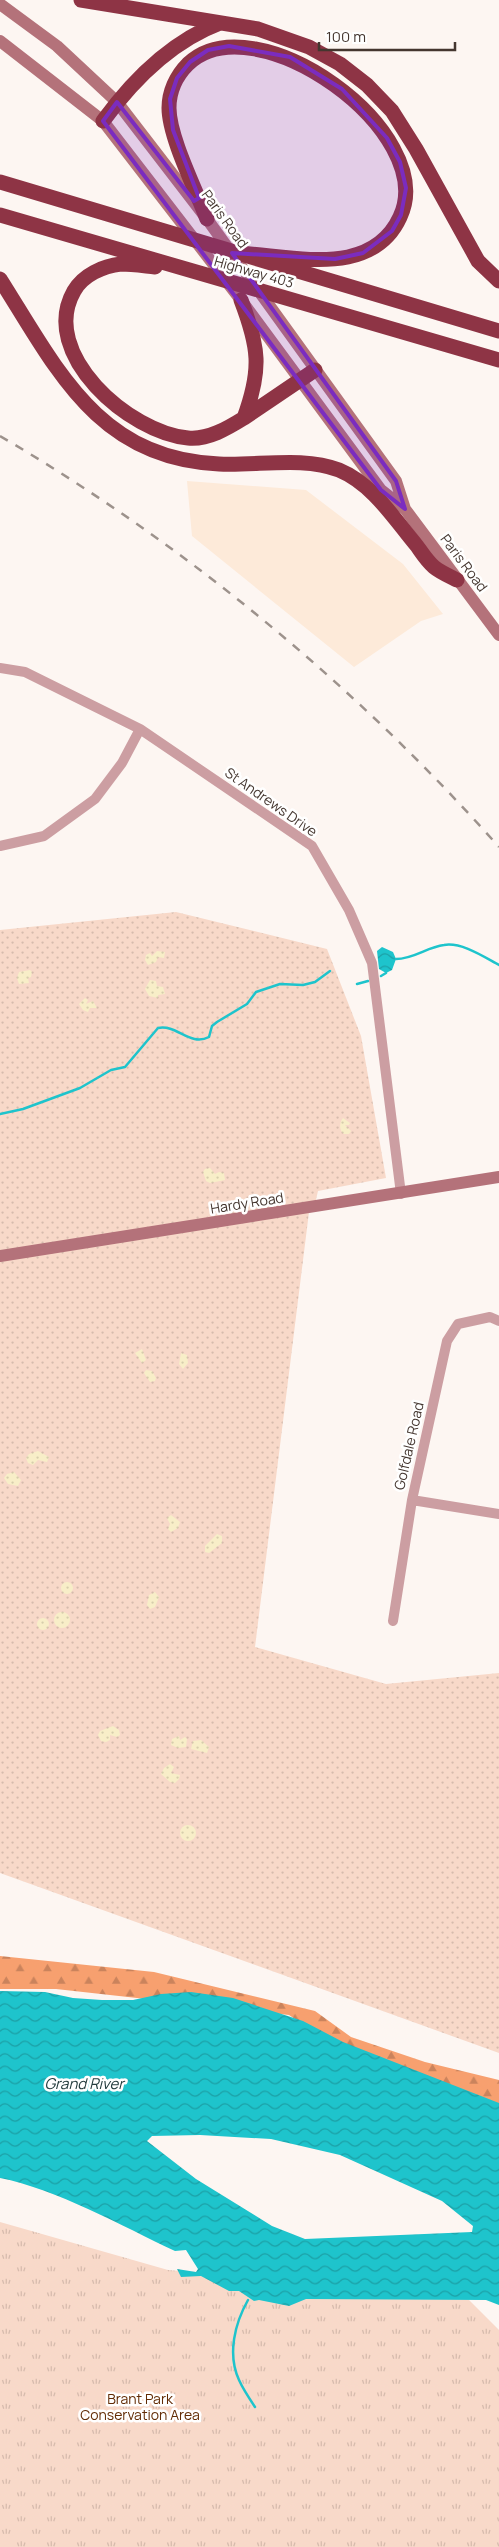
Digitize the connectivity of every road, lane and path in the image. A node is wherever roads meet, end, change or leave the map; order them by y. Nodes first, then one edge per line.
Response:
1 (80, 0) edge
2 (0, 4) edge
3 (224, 22) junction
4 (0, 40) edge
5 (117, 102) junction
6 (103, 121) junction
7 (0, 182) edge
8 (0, 215) edge
9 (207, 218) junction
10 (270, 260) junction
11 (184, 269) junction
12 (0, 278) edge
13 (499, 281) edge
14 (241, 300) junction
15 (499, 331) edge
16 (499, 360) edge
17 (315, 370) junction
18 (300, 381) junction
19 (244, 418) junction
20 (405, 509) junction
21 (457, 580) junction
22 (499, 635) edge
23 (0, 668) edge
24 (140, 728) junction
25 (0, 846) edge
26 (499, 1177) edge
27 (401, 1194) junction
28 (0, 1256) edge
29 (499, 1322) edge
30 (412, 1500) junction
31 (499, 1514) edge
32 (393, 1621) dead end

1 - 3 highway
2 - 5 main road, Paris Road
3 - 5 highway
3 - 13 highway
4 - 6 main road, Paris Road
5 - 6 highway
5 - 9 main road, Paris Road
6 - 14 main road, Paris Road
7 - 10 highway, Highway 403
8 - 11 highway, Highway 403
9 - 10 highway
9 - 17 main road, Paris Road
10 - 15 highway, Highway 403
11 - 16 highway, Highway 403
11 - 19 highway
12 - 21 highway
14 - 18 main road, Paris Road
14 - 19 highway
17 - 18 highway
17 - 20 main road, Paris Road
18 - 19 highway
18 - 20 main road, Paris Road
20 - 21 main road, Paris Road
21 - 22 main road, Paris Road
23 - 24 street, St Andrews Drive
24 - 25 street
24 - 27 street, St Andrews Drive
26 - 27 main road, Hardy Road
27 - 28 main road, Hardy Road
29 - 30 street, Golfdale Road
30 - 31 street
30 - 32 street, Golfdale Road

